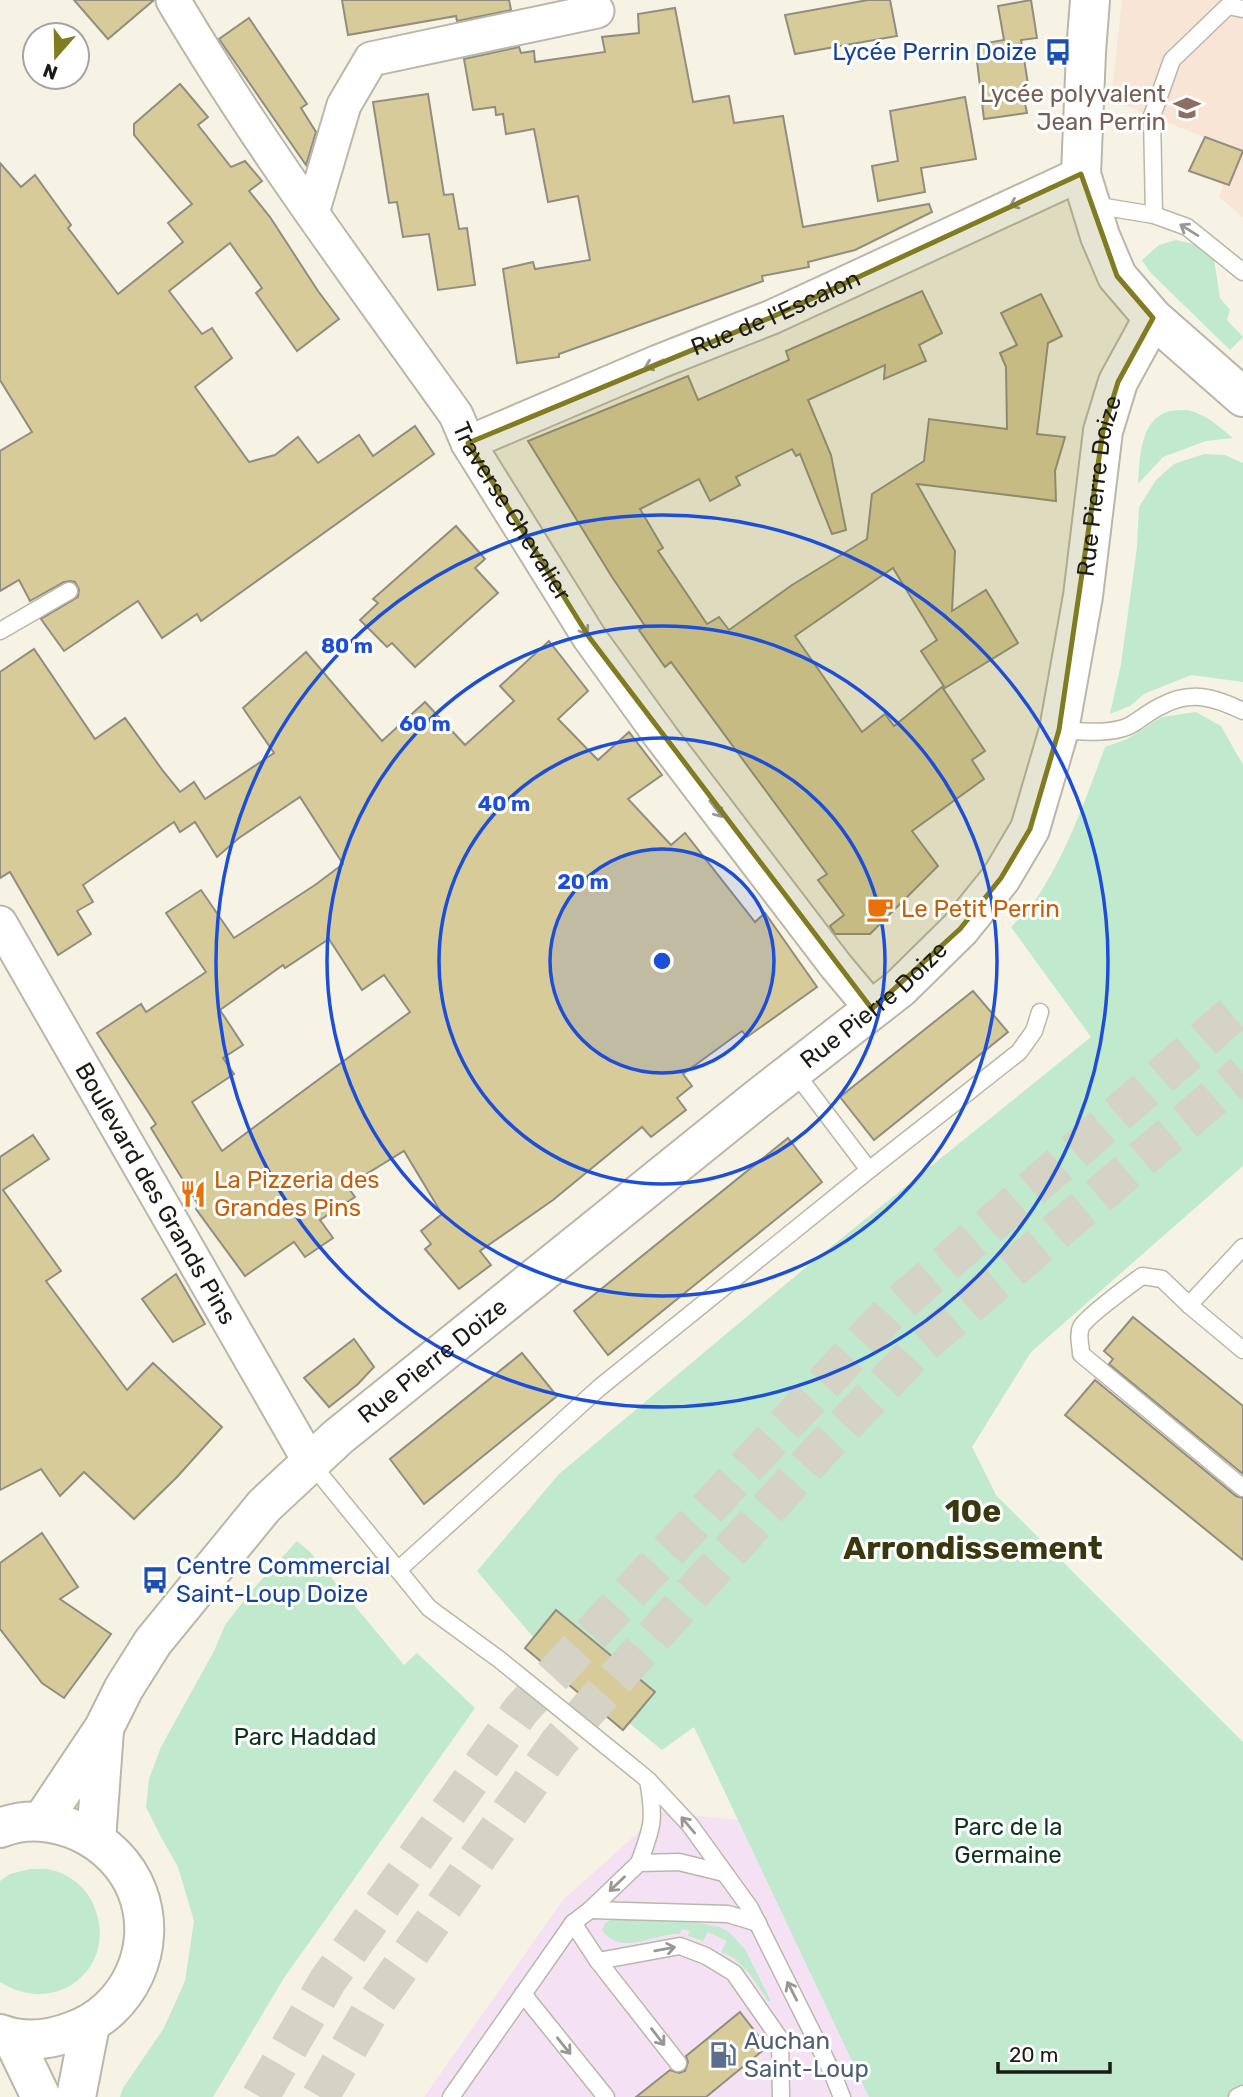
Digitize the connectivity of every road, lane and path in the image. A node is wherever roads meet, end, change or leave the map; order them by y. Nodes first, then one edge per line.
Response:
1 (173, 0) edge
2 (1090, 0) edge
3 (1243, 9) edge
4 (597, 11) dead end
5 (1085, 189) junction
6 (312, 213) junction
7 (1154, 215) junction
8 (1243, 272) edge
9 (1153, 318) junction
10 (1243, 397) edge
11 (468, 443) junction
12 (69, 591) dead end
13 (0, 631) edge
14 (1243, 711) edge
15 (1059, 730) junction
16 (0, 923) edge
17 (872, 1009) junction
18 (1040, 1012) dead end
19 (794, 1071) junction
20 (869, 1170) junction
21 (1243, 1247) edge
22 (1189, 1305) junction
23 (1243, 1350) edge
24 (310, 1462) junction
25 (1243, 1488) edge
26 (398, 1570) junction
27 (104, 1728) junction
28 (648, 1780) junction
29 (42, 1821) junction
30 (0, 1828) edge
31 (96, 1840) junction
32 (639, 1863) junction
33 (724, 1873) junction
34 (590, 1910) junction
35 (573, 1923) junction
36 (758, 1923) junction
37 (598, 1961) junction
38 (523, 1994) junction
39 (90, 2025) junction
40 (6, 2037) edge
41 (678, 2063) dead end
42 (41, 2097) edge
43 (76, 2097) edge
44 (451, 2097) edge
45 (606, 2097) edge
46 (781, 2097) edge
47 (842, 2097) edge

1 - 6 street, Traverse Chevalier
2 - 5 street
3 - 7 lane
4 - 6 street
5 - 7 lane
5 - 9 street
5 -> 11 street, Rue de l'Escalon
6 - 11 street, Traverse Chevalier
8 -> 7 lane
9 - 10 street
9 - 15 street, Rue Pierre Doize
11 -> 17 street, Traverse Chevalier
12 - 13 lane
14 - 15 lane
15 - 17 street, Rue Pierre Doize
16 - 24 street, Boulevard des Grands Pins
17 - 19 street, Rue Pierre Doize
18 - 20 lane
19 - 20 lane
19 - 24 street, Rue Pierre Doize
20 - 26 lane
21 - 22 lane
22 - 23 lane
22 - 25 lane
24 - 26 lane
24 - 27 street, Rue Pierre Doize
26 - 28 lane
27 - 29 street, Rue Pierre Doize
27 - 31 street, Rue Pierre Doize
28 - 32 lane
33 -> 28 lane
29 - 30 street
29 - 31 street
31 - 39 street
32 - 33 lane
32 -> 34 lane
33 - 36 lane
34 - 35 lane
34 - 36 lane
35 - 37 lane
35 - 38 lane
47 -> 36 lane
37 -> 41 lane
37 -> 46 lane
38 - 44 lane
38 -> 45 lane
39 - 40 street
39 - 43 street
40 - 42 street

